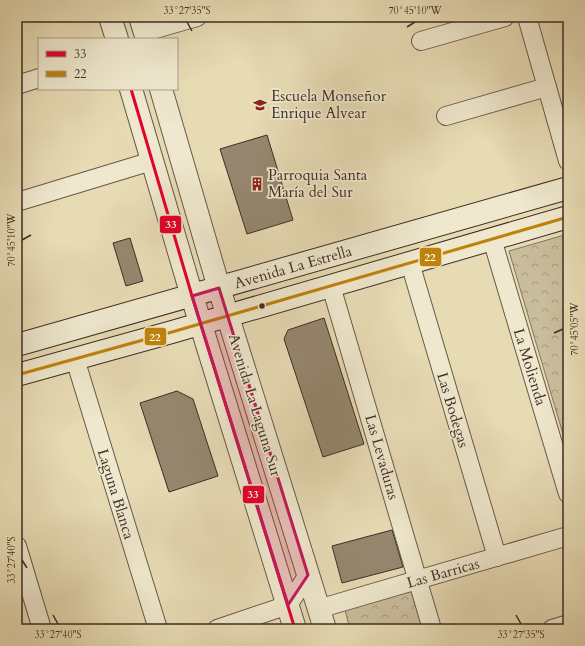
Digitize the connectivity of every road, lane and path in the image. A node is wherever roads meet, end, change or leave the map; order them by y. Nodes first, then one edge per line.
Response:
1 (110, 17) edge
2 (197, 17) edge
3 (505, 17) edge
4 (527, 17) edge
5 (144, 29) edge
6 (116, 38) edge
7 (421, 41) dead end
8 (38, 78) edge
9 (17, 85) edge
10 (547, 87) junction
11 (131, 90) edge
12 (161, 90) edge
13 (446, 116) dead end
14 (568, 160) edge
15 (152, 161) junction
16 (568, 188) edge
17 (17, 202) edge
18 (568, 217) edge
19 (492, 239) junction
20 (410, 263) junction
21 (331, 286) junction
22 (219, 288) junction
23 (192, 296) junction
24 (227, 316) junction
25 (201, 324) junction
26 (17, 345) edge
27 (75, 359) junction
28 (17, 375) edge
29 (568, 494) edge
30 (568, 536) edge
31 (17, 546) edge
32 (497, 557) junction
33 (308, 575) junction
34 (418, 580) junction
35 (288, 605) junction
36 (322, 619) edge
37 (568, 624) edge
38 (42, 629) edge
39 (158, 629) edge
40 (217, 629) edge
41 (295, 629) edge
42 (432, 629) edge
43 (552, 629) edge

1 - 6 main road
2 - 5 street
3 - 7 street
4 - 10 street
8 - 9 street
10 - 13 street
10 - 14 street
11 - 15 main road, Avenida La Laguna Sur
12 - 22 main road, Avenida La Laguna Sur
15 - 17 street
15 - 23 main road, Avenida La Laguna Sur
16 - 22 main road, Avenida La Estrella
18 - 19 main road, Avenida La Estrella
19 - 20 main road, Avenida La Estrella
19 - 29 street, La Molienda
20 - 21 main road, Avenida La Estrella
20 - 32 street, Las Bodegas
21 - 24 main road, Avenida La Estrella
21 - 34 street, Las Levaduras
22 - 23 main road, Avenida La Estrella
22 - 24 main road, Avenida La Laguna Sur
23 - 25 main road, Avenida La Laguna Sur
23 - 26 main road, Avenida La Estrella
24 - 25 main road, Avenida La Estrella
24 - 33 main road, Avenida La Laguna Sur
25 - 27 main road, Avenida La Estrella
25 - 35 main road, Avenida La Laguna Sur
27 - 28 main road, Avenida La Estrella
27 - 39 street, Laguna Blanca
30 - 32 street, Las Barricas
31 - 38 street
32 - 34 street, Las Barricas
33 - 35 street
33 - 36 main road, Avenida La Laguna Sur
34 - 36 street, Las Barricas
34 - 42 street, Las Levaduras
35 - 40 street
35 - 41 main road, Avenida La Laguna Sur
37 - 43 street

